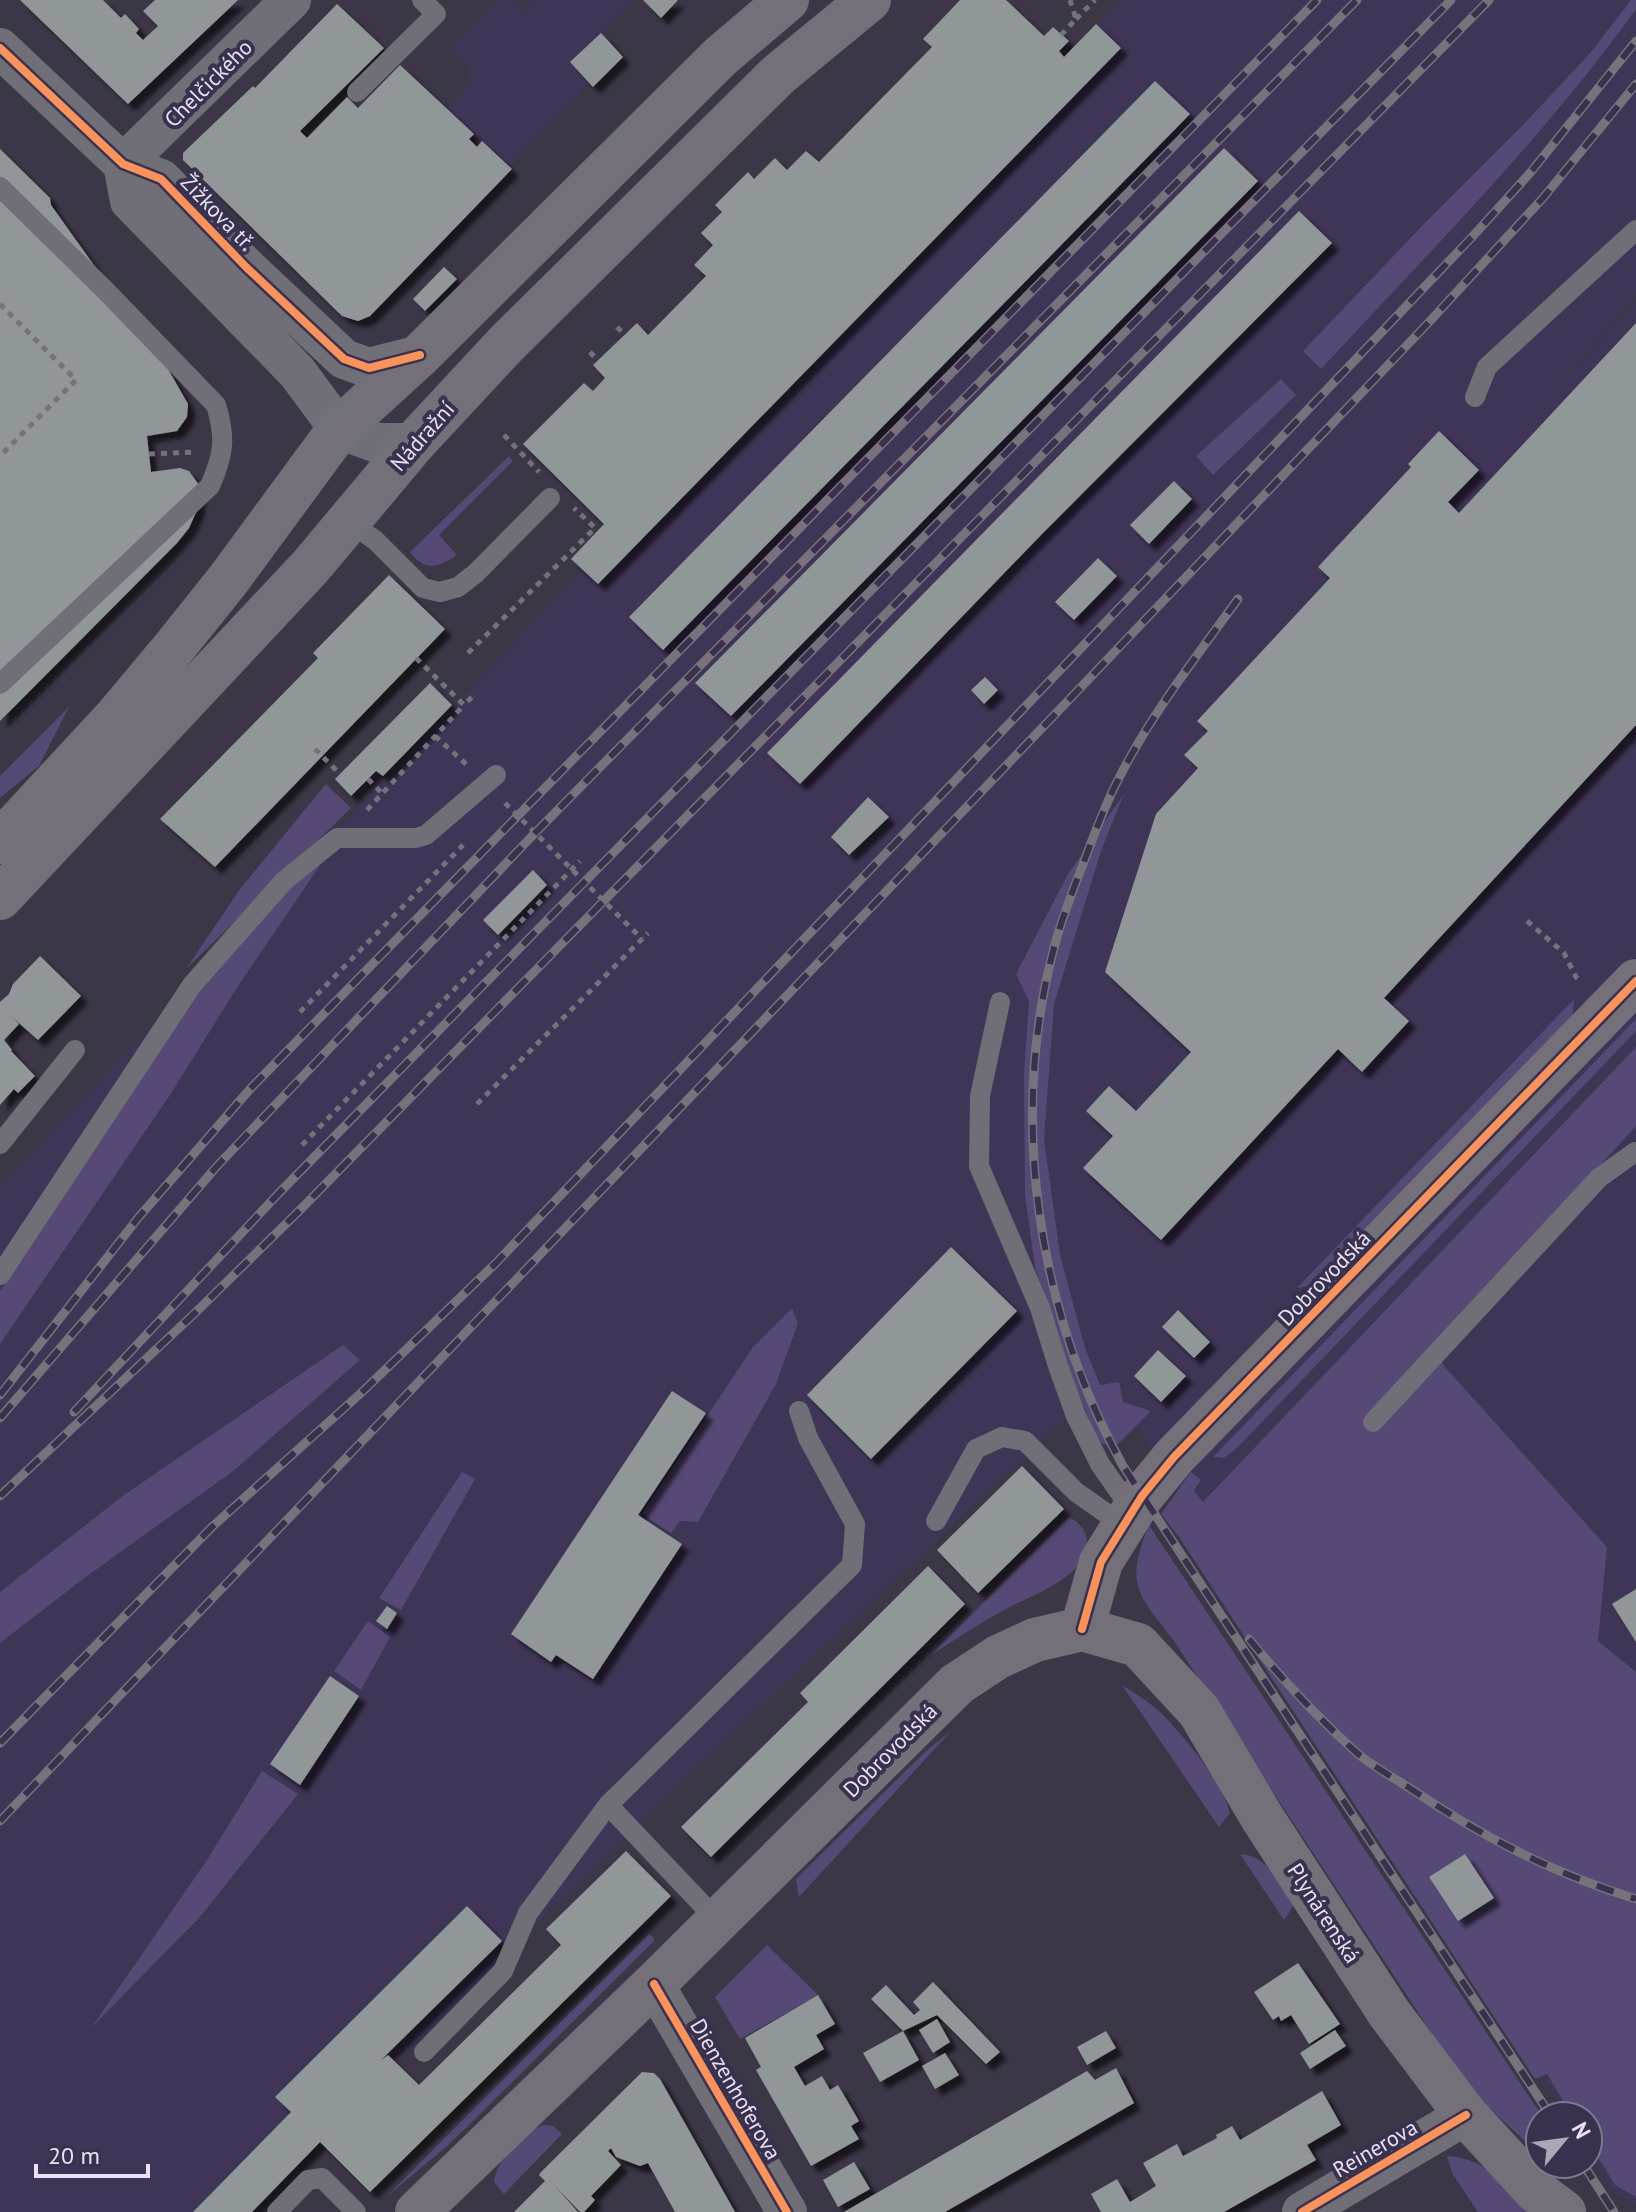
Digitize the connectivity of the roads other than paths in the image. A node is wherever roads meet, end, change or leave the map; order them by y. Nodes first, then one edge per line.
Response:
1 (291, 0) edge
2 (422, 0) edge
3 (787, 0) edge
4 (869, 0) edge
5 (0, 48) edge
6 (357, 92) dead end
7 (123, 164) junction
8 (0, 187) edge
9 (1636, 230) edge
10 (420, 355) junction
11 (1475, 397) dead end
12 (339, 429) junction
13 (414, 443) junction
14 (550, 498) dead end
15 (349, 522) junction
16 (0, 684) edge
17 (490, 779) road end
18 (0, 842) edge
19 (0, 898) edge
20 (1636, 981) edge
21 (1000, 1002) dead end
22 (75, 1050) dead end
23 (0, 1144) edge
24 (1636, 1152) edge
25 (0, 1275) edge
26 (799, 1411) dead end
27 (1373, 1422) dead end
28 (1128, 1518) junction
29 (936, 1521) dead end
30 (1082, 1629) junction
31 (608, 1805) junction
32 (717, 1920) junction
33 (654, 1984) junction
34 (424, 2052) dead end
35 (1466, 2115) junction
36 (277, 2212) edge
37 (356, 2212) edge
38 (417, 2212) edge
39 (787, 2212) edge
40 (1302, 2212) edge
41 (1564, 2212) edge

1 - 7 street, Chelčického
2 - 6 lane
3 - 10 main road
4 - 13 main road, Nádražní
5 - 7 street, Žižkova tř.
7 - 10 street, Žižkova tř.
7 - 12 street
8 - 16 lane
9 - 11 lane
10 - 12 main road
12 - 13 street
12 - 18 main road
13 - 15 main road, Nádražní
14 - 15 lane
15 - 19 main road, Nádražní
17 - 25 lane
20 - 28 main road, Dobrovodská
21 - 28 lane
22 - 23 lane
24 - 27 lane
26 - 31 lane
28 - 29 lane
28 - 30 main road, Dobrovodská
30 - 32 main road, Dobrovodská
30 - 35 main road, Plynárenská
31 - 32 lane
31 - 34 lane
32 - 33 main road, Dobrovodská
33 - 38 main road, Dobrovodská
33 - 39 street, Dienzenhoferova
35 - 40 street, Reinerova
35 - 41 main road, Plynárenská
36 - 37 lane

